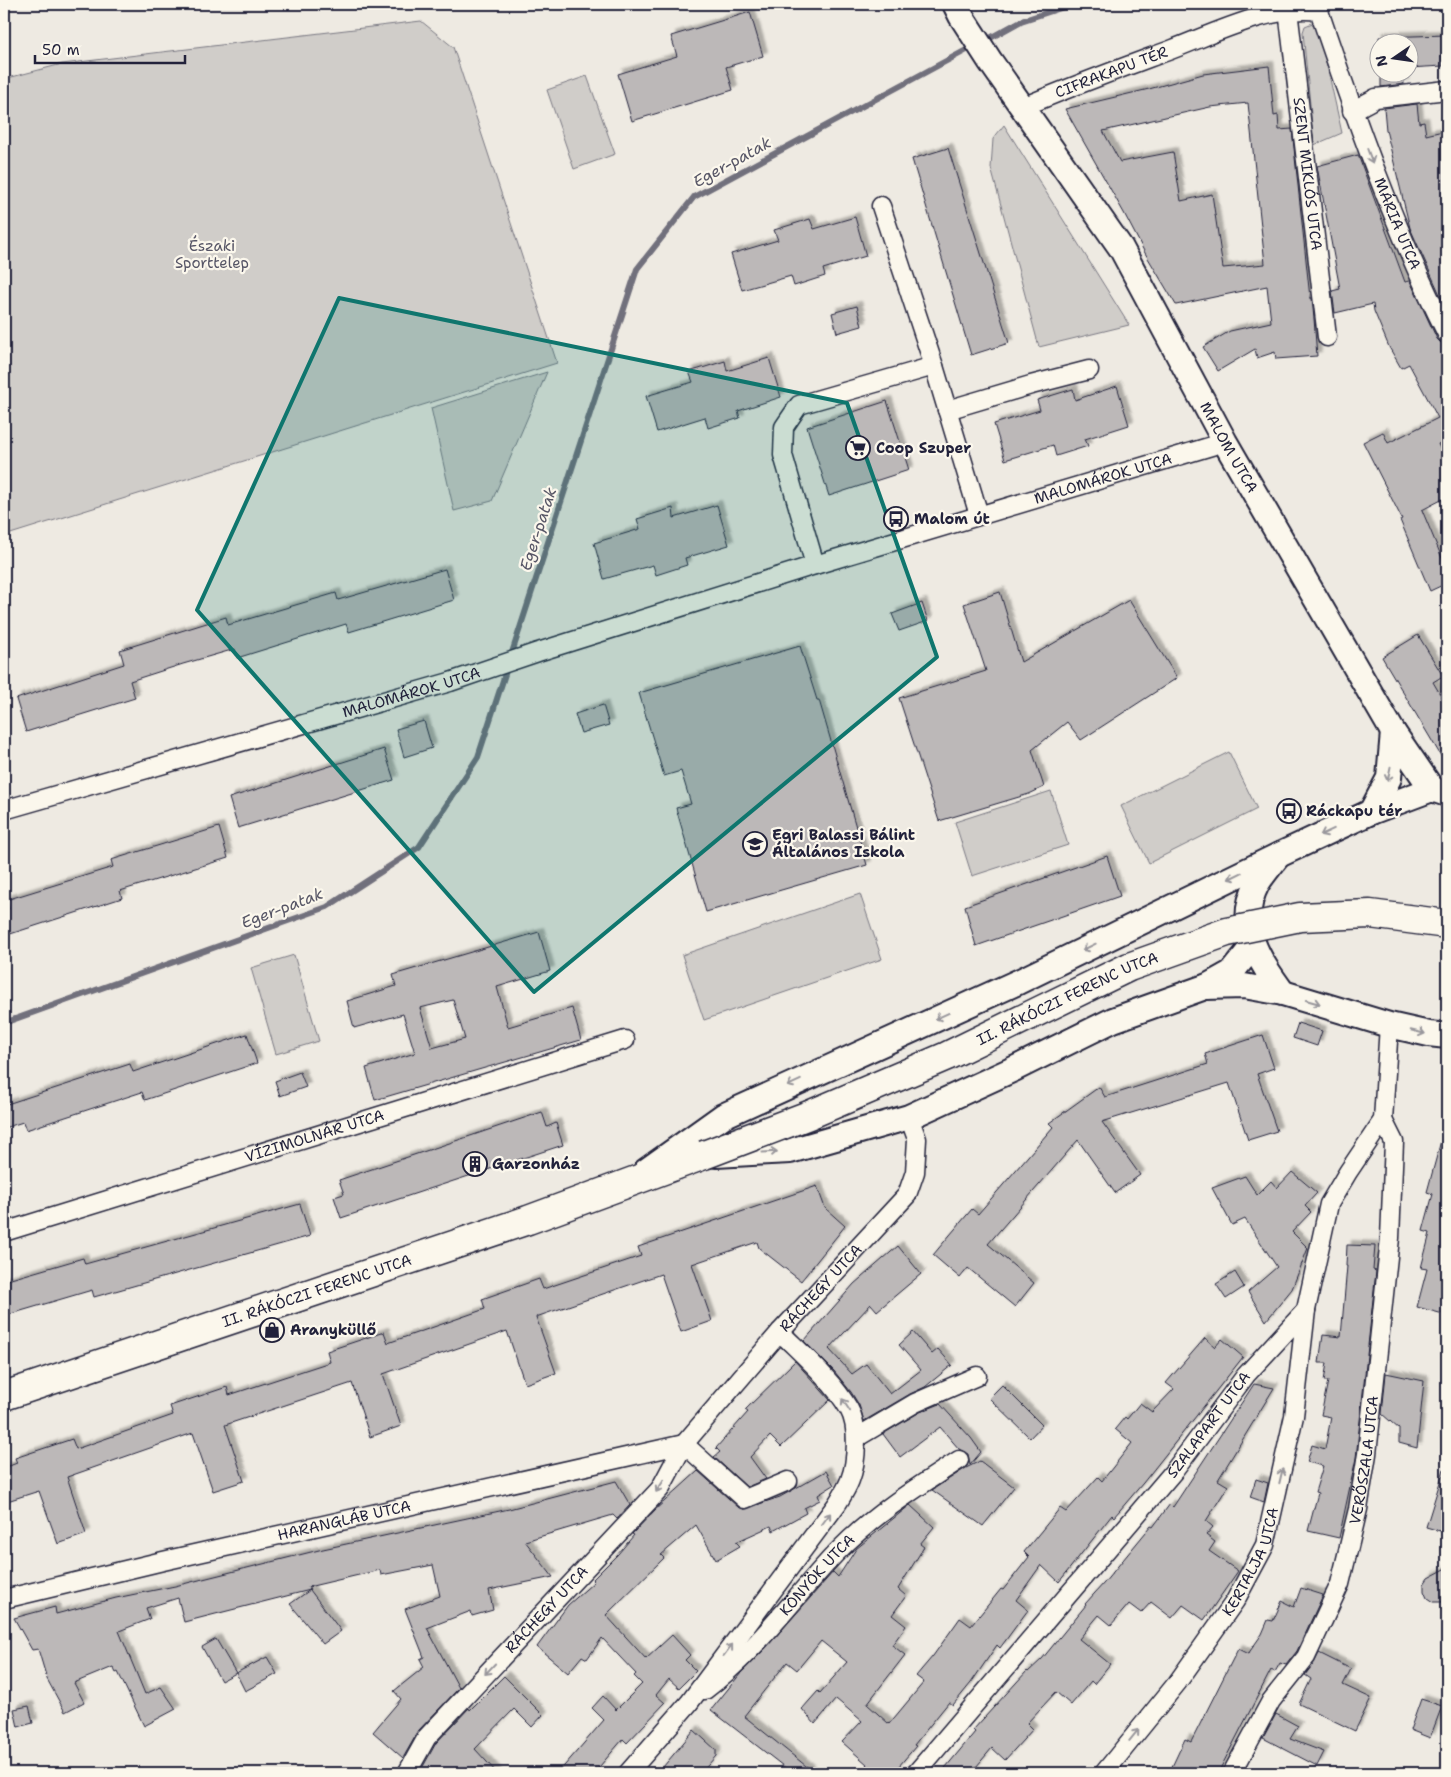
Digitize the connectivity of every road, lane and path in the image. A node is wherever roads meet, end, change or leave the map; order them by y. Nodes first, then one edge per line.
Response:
1 (958, 10) edge
2 (1288, 10) junction
3 (1319, 11) joint
4 (1447, 90) edge
5 (1023, 107) junction
6 (1352, 111) junction
7 (880, 206) dead end
8 (1447, 334) edge
9 (1327, 337) dead end
10 (934, 366) junction
11 (1089, 370) dead end
12 (947, 410) junction
13 (1226, 442) junction
14 (979, 514) junction
15 (815, 565) junction
16 (1394, 732) junction
17 (1442, 786) edge
18 (4, 810) edge
19 (1371, 812) junction
20 (1279, 854) junction
21 (1447, 924) edge
22 (1253, 946) junction
23 (1205, 987) junction
24 (1284, 993) junction
25 (1390, 1025) junction
26 (1447, 1036) edge
27 (625, 1040) dead end
28 (909, 1117) junction
29 (1383, 1120) junction
30 (704, 1155) junction
31 (628, 1183) junction
32 (4, 1232) edge
33 (1306, 1310) junction
34 (780, 1332) junction
35 (978, 1376) dead end
36 (4, 1396) edge
37 (684, 1444) junction
38 (856, 1445) junction
39 (959, 1460) dead end
40 (788, 1480) dead end
41 (4, 1599) edge
42 (689, 1703) junction
43 (406, 1773) edge
44 (628, 1773) edge
45 (916, 1773) edge
46 (1104, 1773) edge
47 (1232, 1773) edge

1 - 5 main road
2 - 3 street, CIFRAKAPU TÉR
2 - 5 street, CIFRAKAPU TÉR
2 - 9 street, SZENT MIKLÓS UTCA
3 - 6 street, MÁRIA UTCA
4 - 6 street
5 - 13 main road, MALOM UTCA
6 -> 8 street, MÁRIA UTCA
7 - 10 street
10 - 12 street
10 - 15 street
11 - 12 street
12 - 14 street
13 - 14 street, MALOMÁROK UTCA
13 - 16 main road, MALOM UTCA
14 - 15 street, MALOMÁROK UTCA
15 - 18 street, MALOMÁROK UTCA
16 - 17 main road, MALOM UTCA
16 -> 19 main road
17 - 19 main road
19 -> 20 main road
20 - 22 main road
20 -> 31 main road, II. RÁKÓCZI FERENC UTCA
21 - 30 main road, II. RÁKÓCZI FERENC UTCA, bridge
22 - 23 main road
22 - 24 main road
23 - 24 main road, II. RÁKÓCZI FERENC UTCA
23 - 28 main road, II. RÁKÓCZI FERENC UTCA
24 -> 25 main road
25 -> 26 main road
25 - 29 street
27 - 32 street, VÍZIMOLNÁR UTCA
30 -> 28 main road, II. RÁKÓCZI FERENC UTCA
28 - 34 street, RÁCHEGY UTCA
29 - 33 street
29 - 47 street, VERŐSZALA UTCA
30 - 31 main road, II. RÁKÓCZI FERENC UTCA
31 - 36 main road, II. RÁKÓCZI FERENC UTCA
33 - 45 street, SZALAPART UTCA
46 -> 33 street, KERTALJA UTCA
34 - 37 street, RÁCHEGY UTCA
38 -> 34 street
35 - 38 street
37 - 40 street
37 - 41 street, HARANGLÁB UTCA
37 -> 43 street, RÁCHEGY UTCA
42 -> 38 street, KÖNYÖK UTCA
39 - 42 street, KÖNYÖK UTCA
42 - 44 street, KÖNYÖK UTCA

